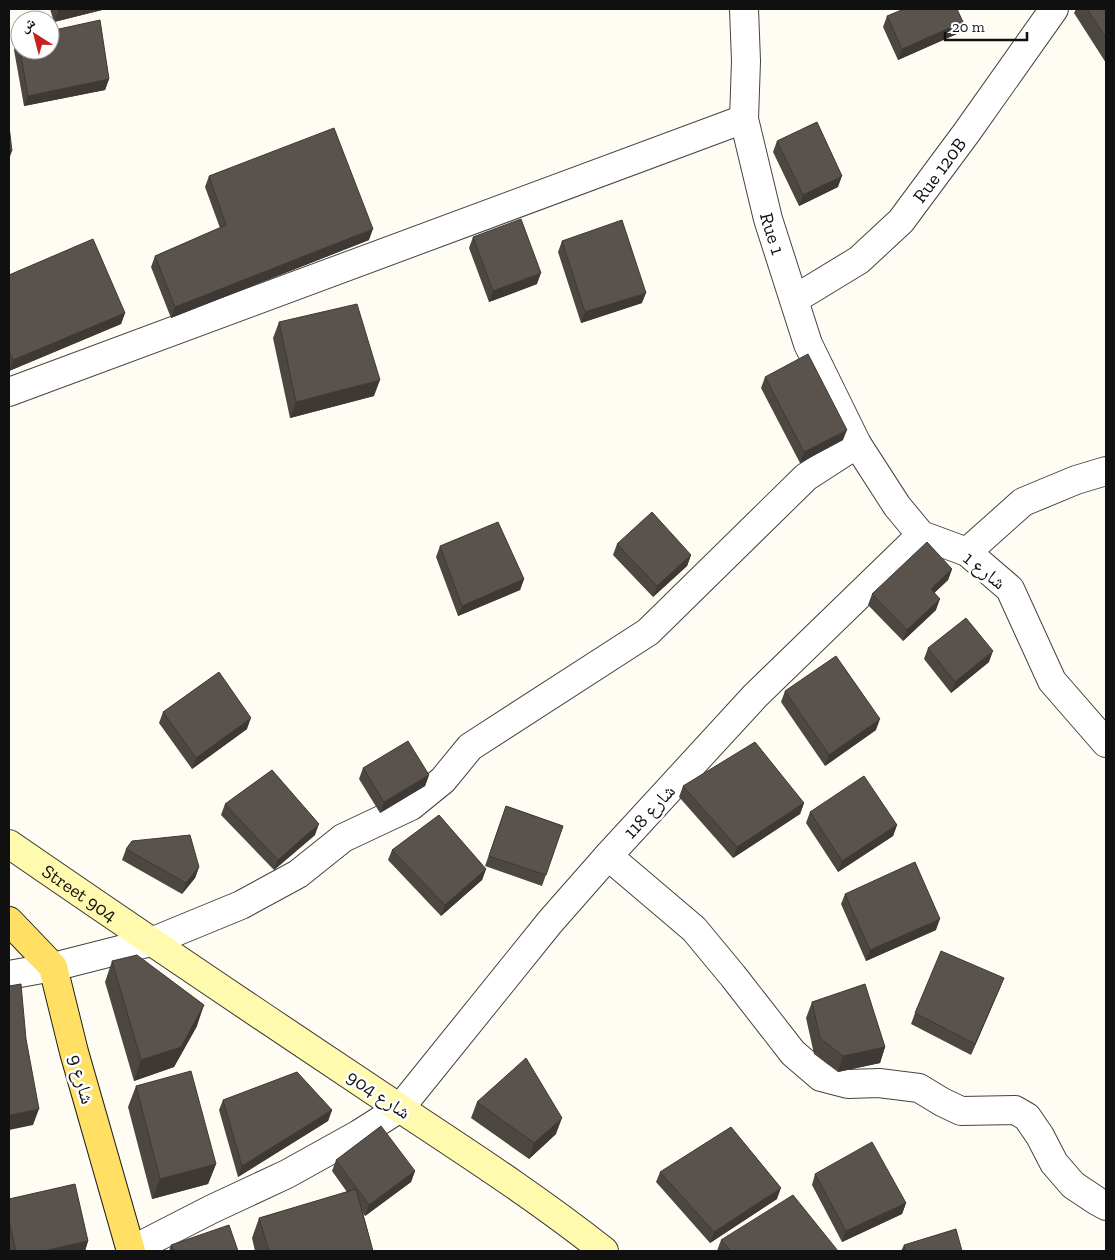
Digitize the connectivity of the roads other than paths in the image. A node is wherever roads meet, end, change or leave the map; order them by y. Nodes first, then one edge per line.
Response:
1 (744, 9) edge
2 (1054, 9) edge
3 (744, 119) junction
4 (794, 300) junction
5 (9, 392) edge
6 (857, 444) junction
7 (1106, 471) edge
8 (921, 536) junction
9 (967, 552) junction
10 (1106, 743) edge
11 (9, 844) edge
12 (608, 856) junction
13 (9, 921) edge
14 (151, 942) junction
15 (53, 967) junction
16 (9, 975) edge
17 (400, 1108) junction
18 (1106, 1206) edge
19 (131, 1251) edge
20 (604, 1251) edge

1 - 3 street, Rue 1
2 - 4 street, Rue 120B
3 - 4 street, Rue 1
3 - 5 street
4 - 6 street, Rue 1
6 - 8 street
6 - 14 street
7 - 9 street
8 - 9 street, شارع 1
8 - 12 street, شارع 118
9 - 10 street, شارع 1
11 - 14 main road, Street 904
12 - 17 street, شارع 118
12 - 18 street
13 - 15 main road, شارع 9
14 - 15 street
14 - 17 main road, شارع 904
15 - 16 street
15 - 19 main road, شارع 9
17 - 19 street, شارع 118
17 - 20 main road, شارع 904

